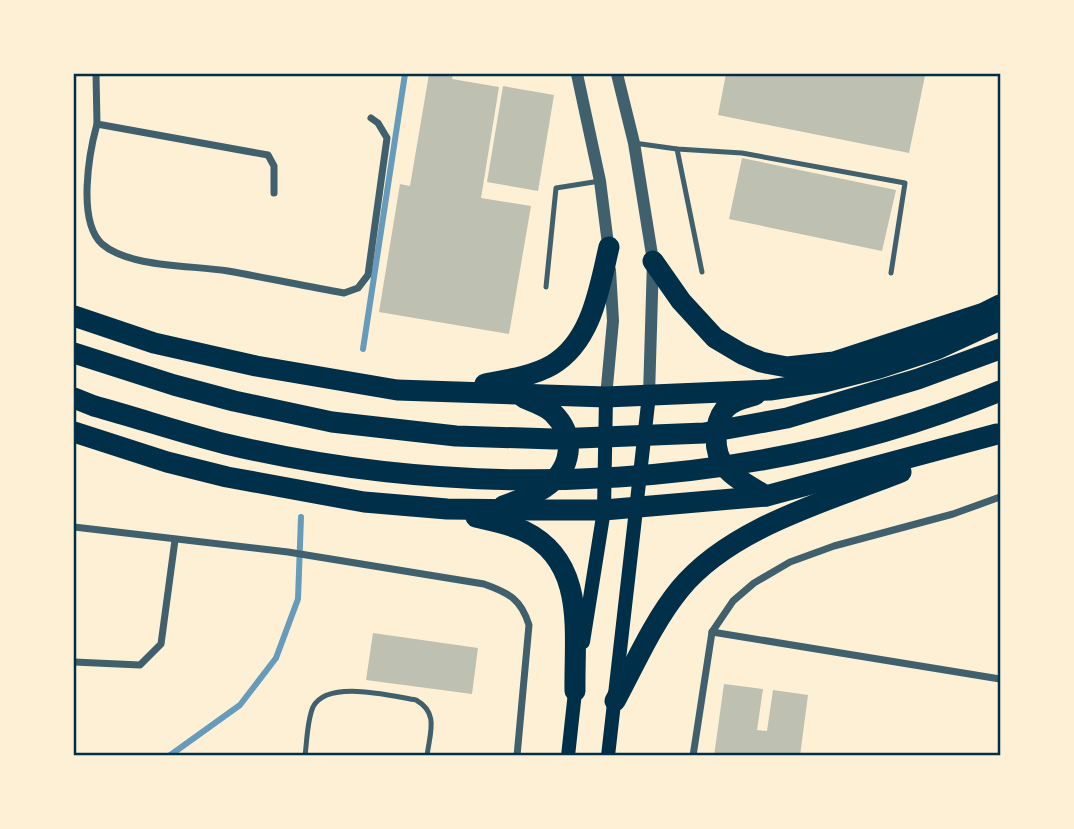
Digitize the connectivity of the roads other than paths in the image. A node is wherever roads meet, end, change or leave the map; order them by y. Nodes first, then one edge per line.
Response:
1 (96, 74) edge
2 (577, 74) edge
3 (617, 74) edge
4 (371, 118) dead end
5 (97, 124) junction
6 (634, 143) junction
7 (677, 149) junction
8 (600, 181) junction
9 (274, 193) dead end
10 (609, 247) junction
11 (653, 261) junction
12 (702, 272) dead end
13 (891, 273) dead end
14 (546, 287) dead end
15 (1000, 305) edge
16 (74, 316) edge
17 (1000, 320) edge
18 (1000, 349) edge
19 (74, 353) edge
20 (770, 390) junction
21 (1000, 391) edge
22 (445, 392) junction
23 (512, 393) junction
24 (649, 395) junction
25 (606, 397) junction
26 (74, 398) edge
27 (74, 432) edge
28 (999, 433) edge
29 (766, 496) junction
30 (1000, 497) edge
31 (636, 506) junction
32 (447, 509) junction
33 (496, 509) junction
34 (604, 509) junction
35 (74, 527) edge
36 (175, 540) junction
37 (712, 632) junction
38 (74, 662) edge
39 (1000, 679) edge
40 (575, 691) junction
41 (615, 701) junction
42 (305, 755) edge
43 (427, 755) edge
44 (517, 755) edge
45 (568, 755) edge
46 (608, 755) edge
47 (693, 755) edge

1 - 5 street
2 - 8 street
3 - 6 street
4 - 5 street
5 - 9 street
6 - 7 lane
6 - 11 street
7 - 12 lane
7 - 13 lane
8 - 10 street
8 - 14 lane
10 - 22 highway
10 - 25 street
11 - 15 highway
11 - 24 street
16 - 22 highway
17 - 20 highway
18 - 19 highway
20 - 24 highway
20 - 29 highway
21 - 26 highway
22 - 23 highway
23 - 25 highway
23 - 33 highway
24 - 25 highway
24 - 31 main road
25 - 34 main road
27 - 32 highway
28 - 29 highway
28 - 41 highway
29 - 31 highway
30 - 37 street
31 - 34 highway
31 - 41 main road
32 - 33 highway
32 - 40 highway
33 - 34 highway
34 - 40 main road
35 - 36 street
36 - 38 street
36 - 44 street
37 - 39 street
37 - 47 street
40 - 45 main road
41 - 46 main road
42 - 43 lane

